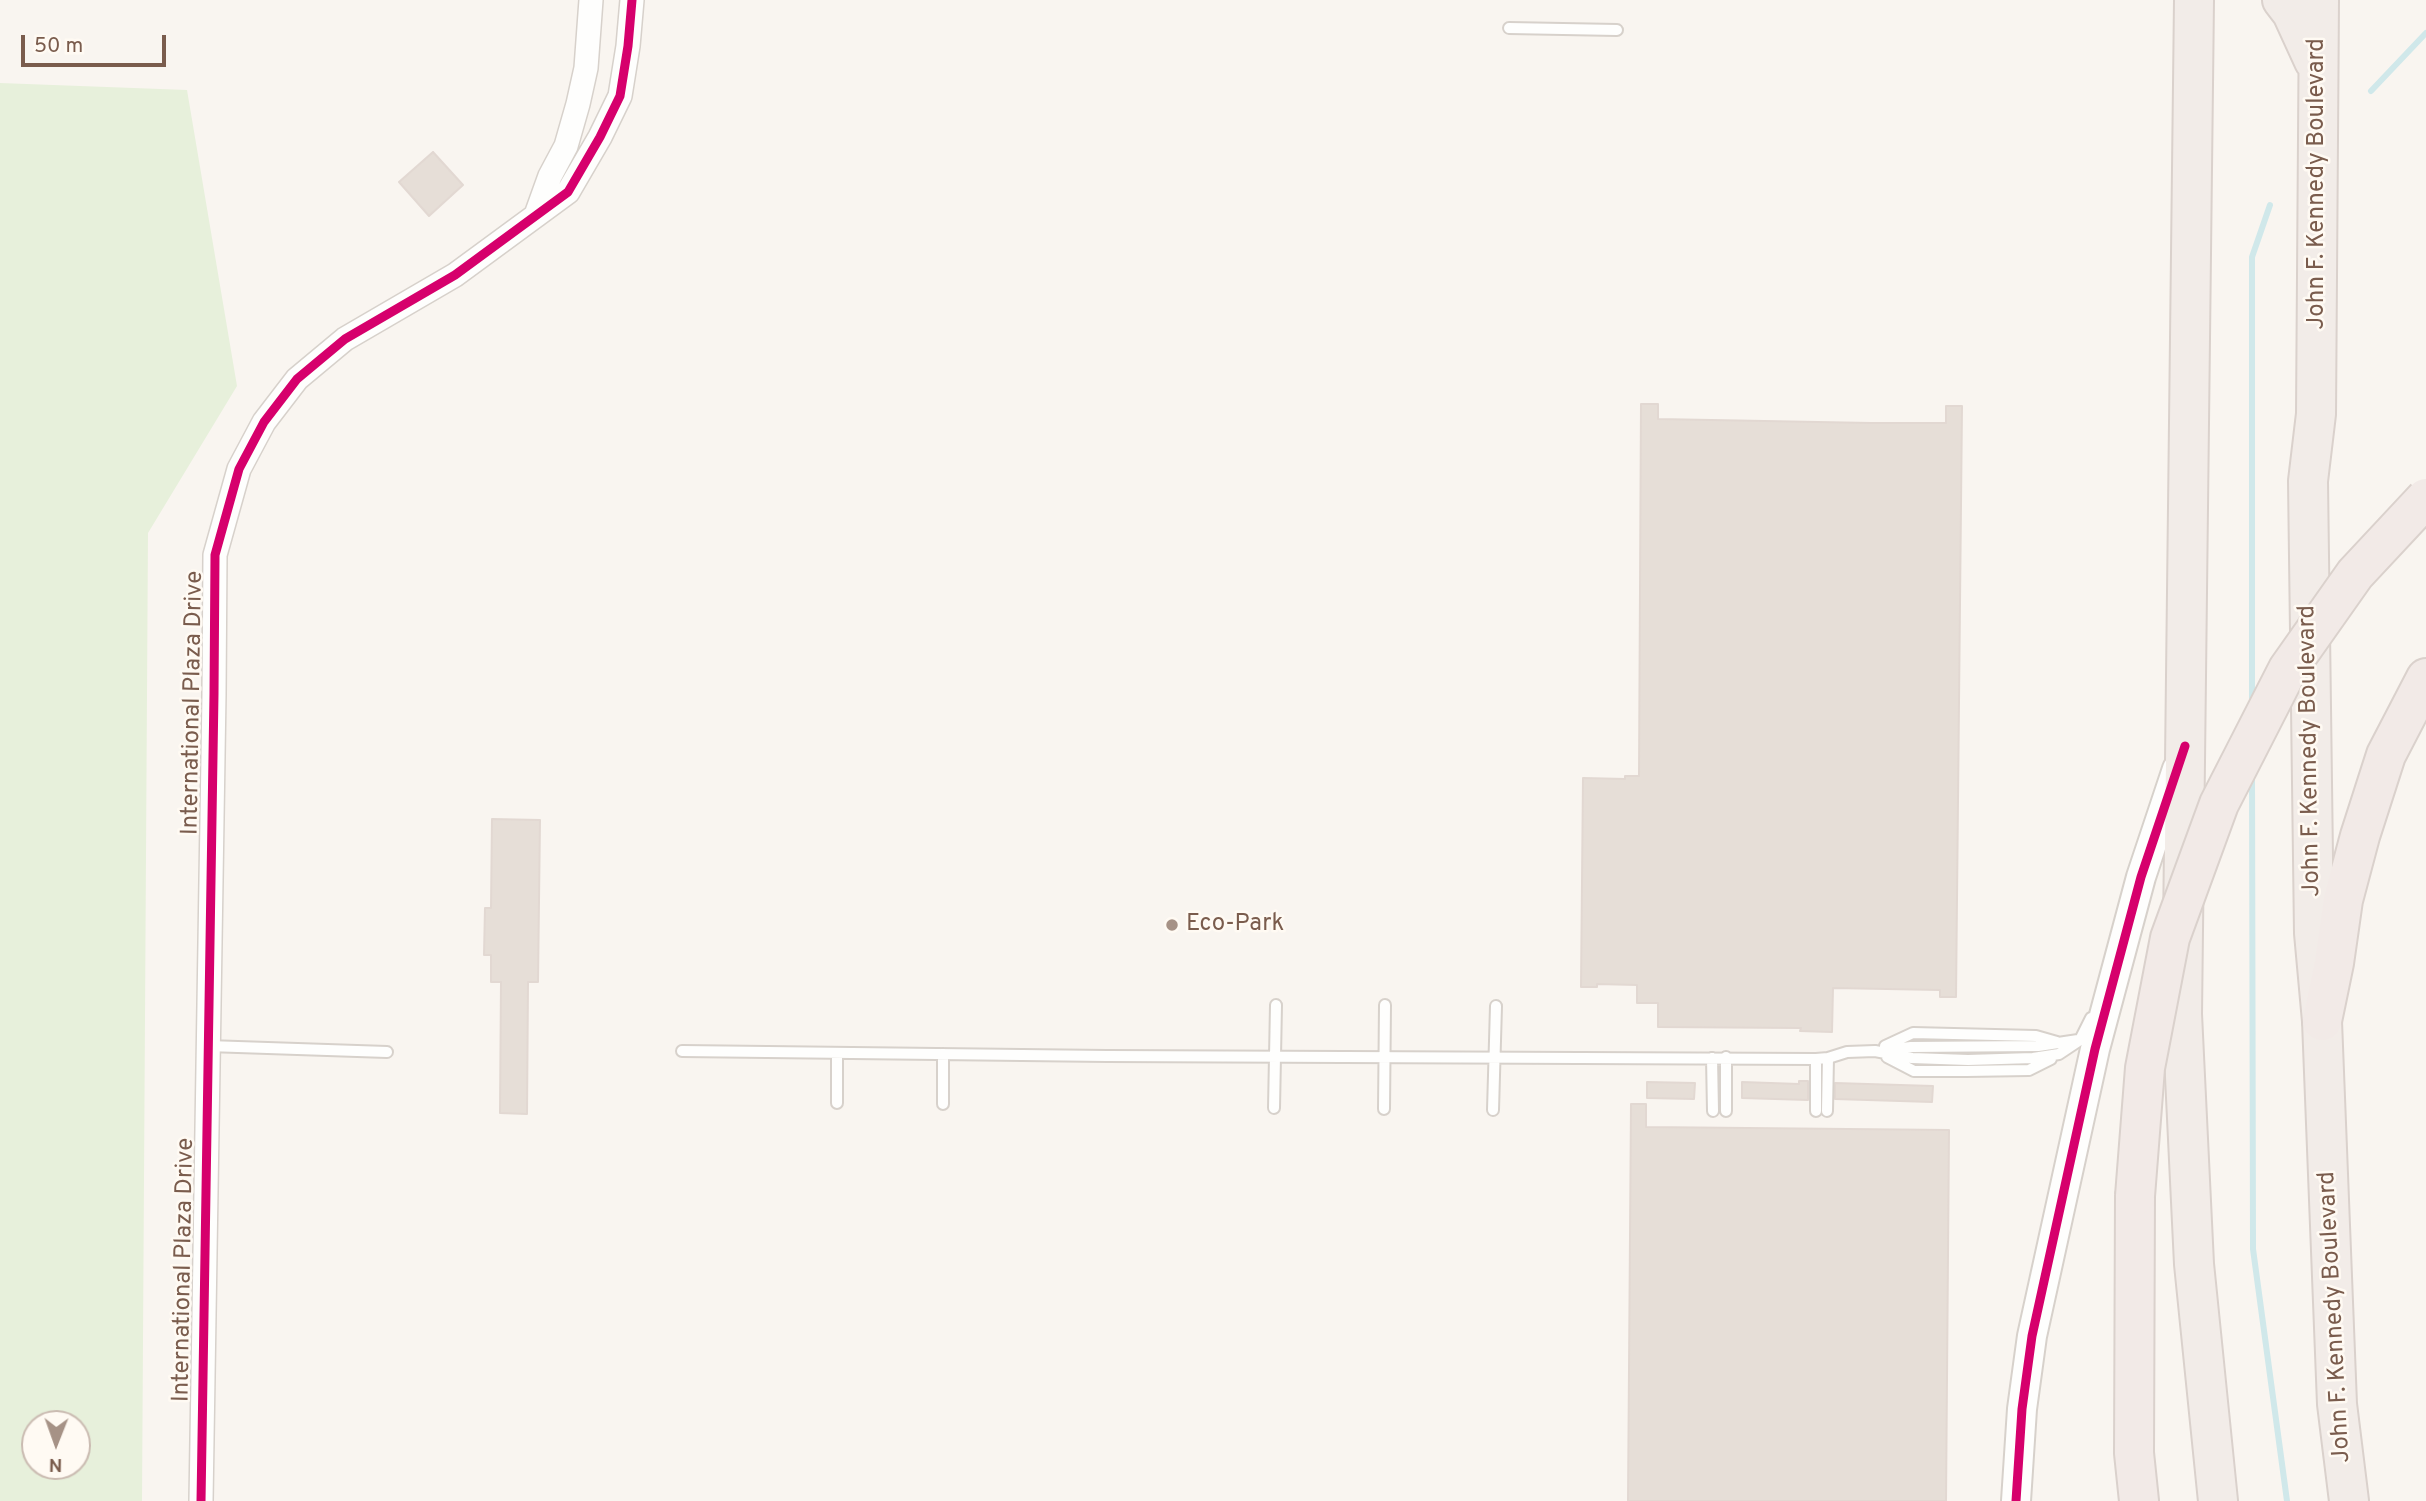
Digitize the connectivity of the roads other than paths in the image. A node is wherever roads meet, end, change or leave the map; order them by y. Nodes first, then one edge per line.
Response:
1 (591, 0) edge
2 (632, 0) edge
3 (2281, 0) edge
4 (2299, 0) edge
5 (2319, 0) edge
6 (2200, 7) edge
7 (1509, 29) dead end
8 (1617, 30) dead end
9 (2318, 70) junction
10 (536, 215) junction
11 (2426, 498) edge
12 (2426, 678) edge
13 (2185, 746) junction
14 (2141, 877) junction
15 (1276, 1004) dead end
16 (1385, 1005) dead end
17 (1496, 1006) dead end
18 (2322, 1021) junction
19 (208, 1046) junction
20 (2060, 1049) junction
21 (682, 1051) dead end
22 (1875, 1051) junction
23 (387, 1052) dead end
24 (837, 1053) junction
25 (943, 1054) junction
26 (1275, 1056) junction
27 (1384, 1057) junction
28 (1726, 1057) junction
29 (1494, 1058) junction
30 (1712, 1058) junction
31 (1822, 1058) junction
32 (837, 1103) dead end
33 (943, 1104) dead end
34 (1274, 1108) dead end
35 (1384, 1110) dead end
36 (1493, 1110) dead end
37 (1713, 1111) dead end
38 (1726, 1111) dead end
39 (1821, 1111) dead end
40 (201, 1501) edge
41 (2016, 1501) edge
42 (2139, 1501) edge
43 (2218, 1501) edge
44 (2349, 1501) edge

1 - 10 street
2 - 10 street, International Plaza Drive
3 - 9 highway
4 - 9 highway
5 - 9 highway, John F. Kennedy Boulevard
6 - 13 highway
7 - 8 lane
9 - 18 highway, John F. Kennedy Boulevard
10 - 19 street, International Plaza Drive
11 - 42 highway, bridge
12 - 18 highway
13 - 14 street
13 - 43 highway
14 - 20 lane
14 - 41 street
15 - 26 lane
16 - 27 lane
17 - 29 lane
18 - 44 highway, John F. Kennedy Boulevard
19 - 23 lane
19 - 40 street, International Plaza Drive
20 - 22 lane
20 - 22 lane
21 - 24 lane
22 - 31 lane
24 - 25 lane
24 - 32 lane
25 - 26 lane
25 - 33 lane
26 - 27 lane
26 - 34 lane
27 - 29 lane
27 - 35 lane
28 - 30 lane
28 - 31 lane
28 - 38 lane
29 - 30 lane
29 - 36 lane
30 - 37 lane
31 - 39 lane

